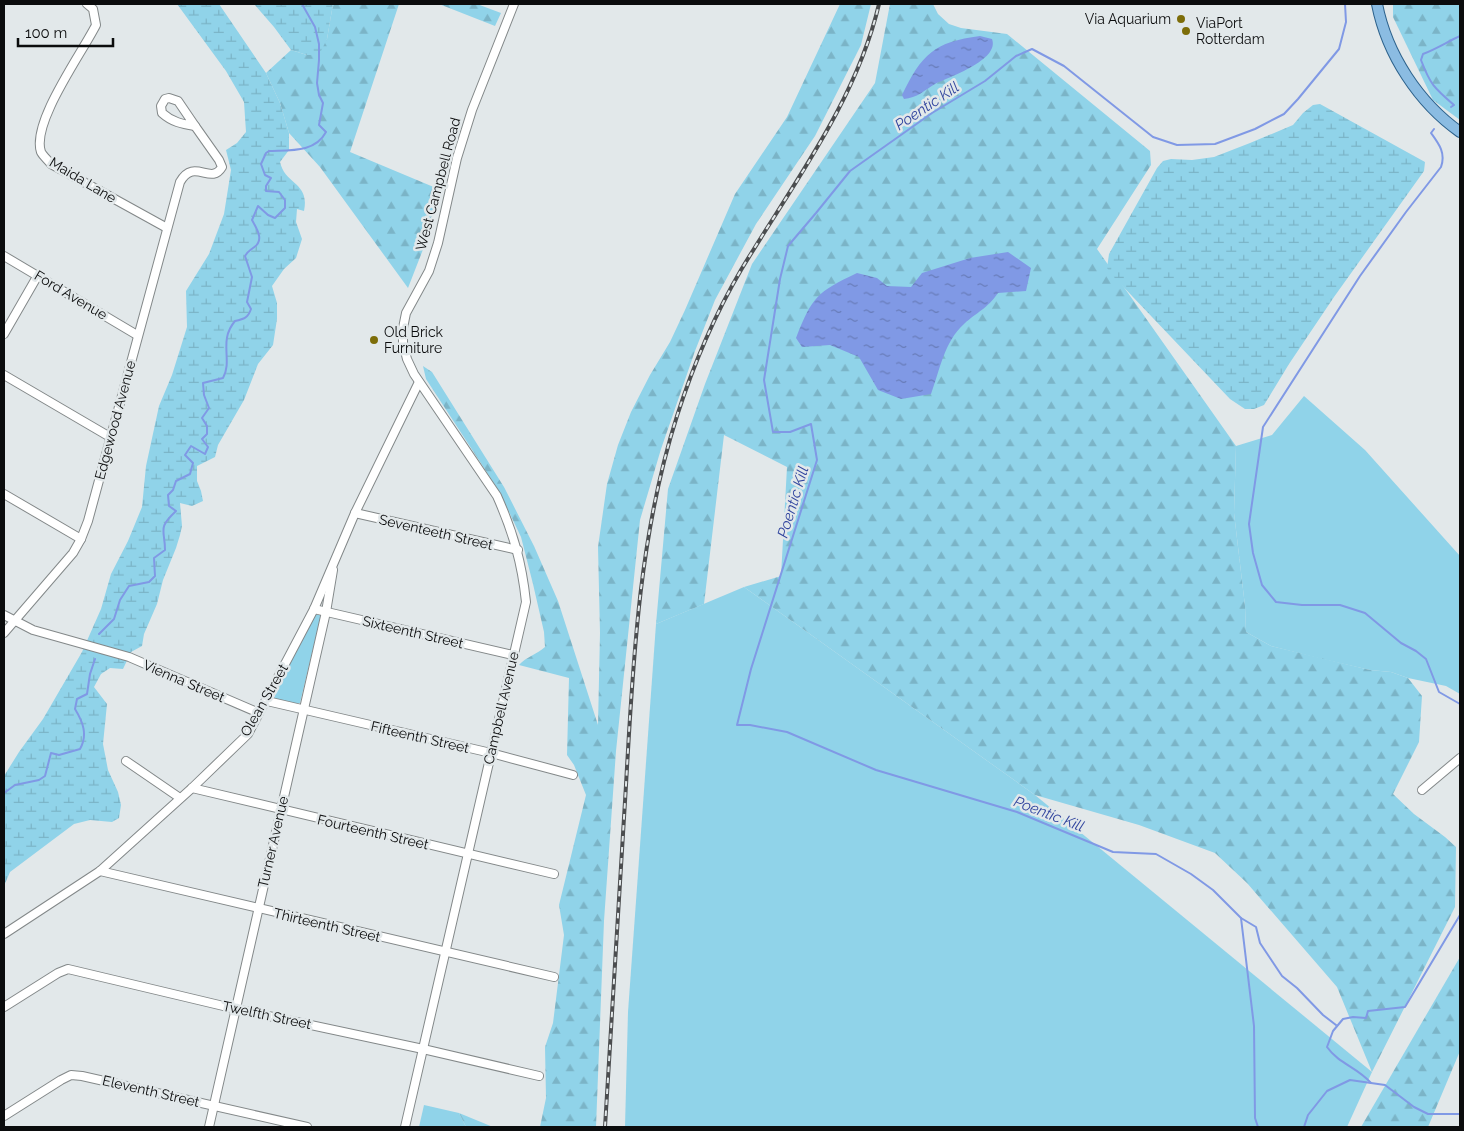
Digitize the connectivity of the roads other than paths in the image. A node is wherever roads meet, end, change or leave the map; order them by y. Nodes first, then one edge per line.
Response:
1 (87, 4) edge
2 (514, 4) edge
3 (1377, 4) edge
4 (195, 126) junction
5 (1460, 132) edge
6 (167, 228) junction
7 (4, 256) edge
8 (38, 275) junction
9 (406, 313) joint
10 (4, 334) edge
11 (138, 335) junction
12 (4, 375) edge
13 (419, 382) junction
14 (110, 437) junction
15 (4, 494) edge
16 (355, 513) junction
17 (81, 539) junction
18 (518, 550) junction
19 (336, 556) junction
20 (314, 609) junction
21 (326, 612) junction
22 (4, 615) edge
23 (14, 621) junction
24 (4, 634) edge
25 (513, 655) junction
26 (266, 701) junction
27 (304, 711) junction
28 (260, 713) junction
29 (491, 753) junction
30 (1460, 758) edge
31 (126, 761) dead end
32 (574, 775) dead end
33 (192, 788) junction
34 (1422, 790) dead end
35 (180, 798) junction
36 (280, 811) junction
37 (469, 854) junction
38 (100, 871) junction
39 (554, 874) dead end
40 (258, 908) junction
41 (4, 934) edge
42 (445, 952) junction
43 (554, 977) dead end
44 (4, 1007) edge
45 (236, 1009) junction
46 (423, 1049) junction
47 (539, 1076) dead end
48 (214, 1106) junction
49 (4, 1116) edge
50 (209, 1127) edge
51 (307, 1127) edge
52 (405, 1127) edge

1 - 6 street, Maida Lane
2 - 9 street, West Campbell Road
3 - 5 main road
4 - 4 street
4 - 6 street, Edgewood Avenue
6 - 11 street, Edgewood Avenue
7 - 8 street, Ford Avenue
8 - 10 street
8 - 11 street, Ford Avenue
9 - 13 street, Campbell Avenue
11 - 14 street, Edgewood Avenue
12 - 14 street
13 - 16 street, Olean Street
13 - 18 street, Campbell Avenue
14 - 17 street, Edgewood Avenue
15 - 17 street
16 - 18 street, Seventeeth Street
16 - 19 street, Olean Street
17 - 23 street, Edgewood Avenue
18 - 25 street, Campbell Avenue
19 - 20 street, Olean Street
19 - 21 street, Turner Avenue
20 - 21 street, Sixteenth Street
20 - 26 street, Olean Street
21 - 25 street, Sixteenth Street
21 - 27 street, Turner Avenue
22 - 23 street, Vienna Street
23 - 24 street, Edgewood Avenue
23 - 28 street, Vienna Street
25 - 29 street, Campbell Avenue
26 - 27 street, Fifteenth Street
26 - 28 street, Olean Street
27 - 29 street, Fifteenth Street
27 - 36 street, Turner Avenue
28 - 33 street, Olean Street
29 - 32 street, Fifteenth Street
29 - 37 street, Campbell Avenue
30 - 34 street
31 - 35 street
33 - 35 street, Olean Street
33 - 36 street, Fourteenth Street
35 - 38 street, Olean Street
36 - 37 street, Fourteenth Street
36 - 40 street, Turner Avenue
37 - 39 street, Fourteenth Street
37 - 42 street, Campbell Avenue
38 - 40 street, Thirteenth Street
38 - 41 street, Olean Street
40 - 42 street, Thirteenth Street
40 - 45 street, Turner Avenue
42 - 43 street, Thirteenth Street
42 - 46 street, Campbell Avenue
44 - 45 street, Twelfth Street
45 - 46 street, Twelfth Street
45 - 48 street, Turner Avenue
46 - 47 street, Twelfth Street
46 - 52 street, Campbell Avenue
48 - 49 street, Eleventh Street
48 - 50 street, Turner Avenue
48 - 51 street, Eleventh Street

